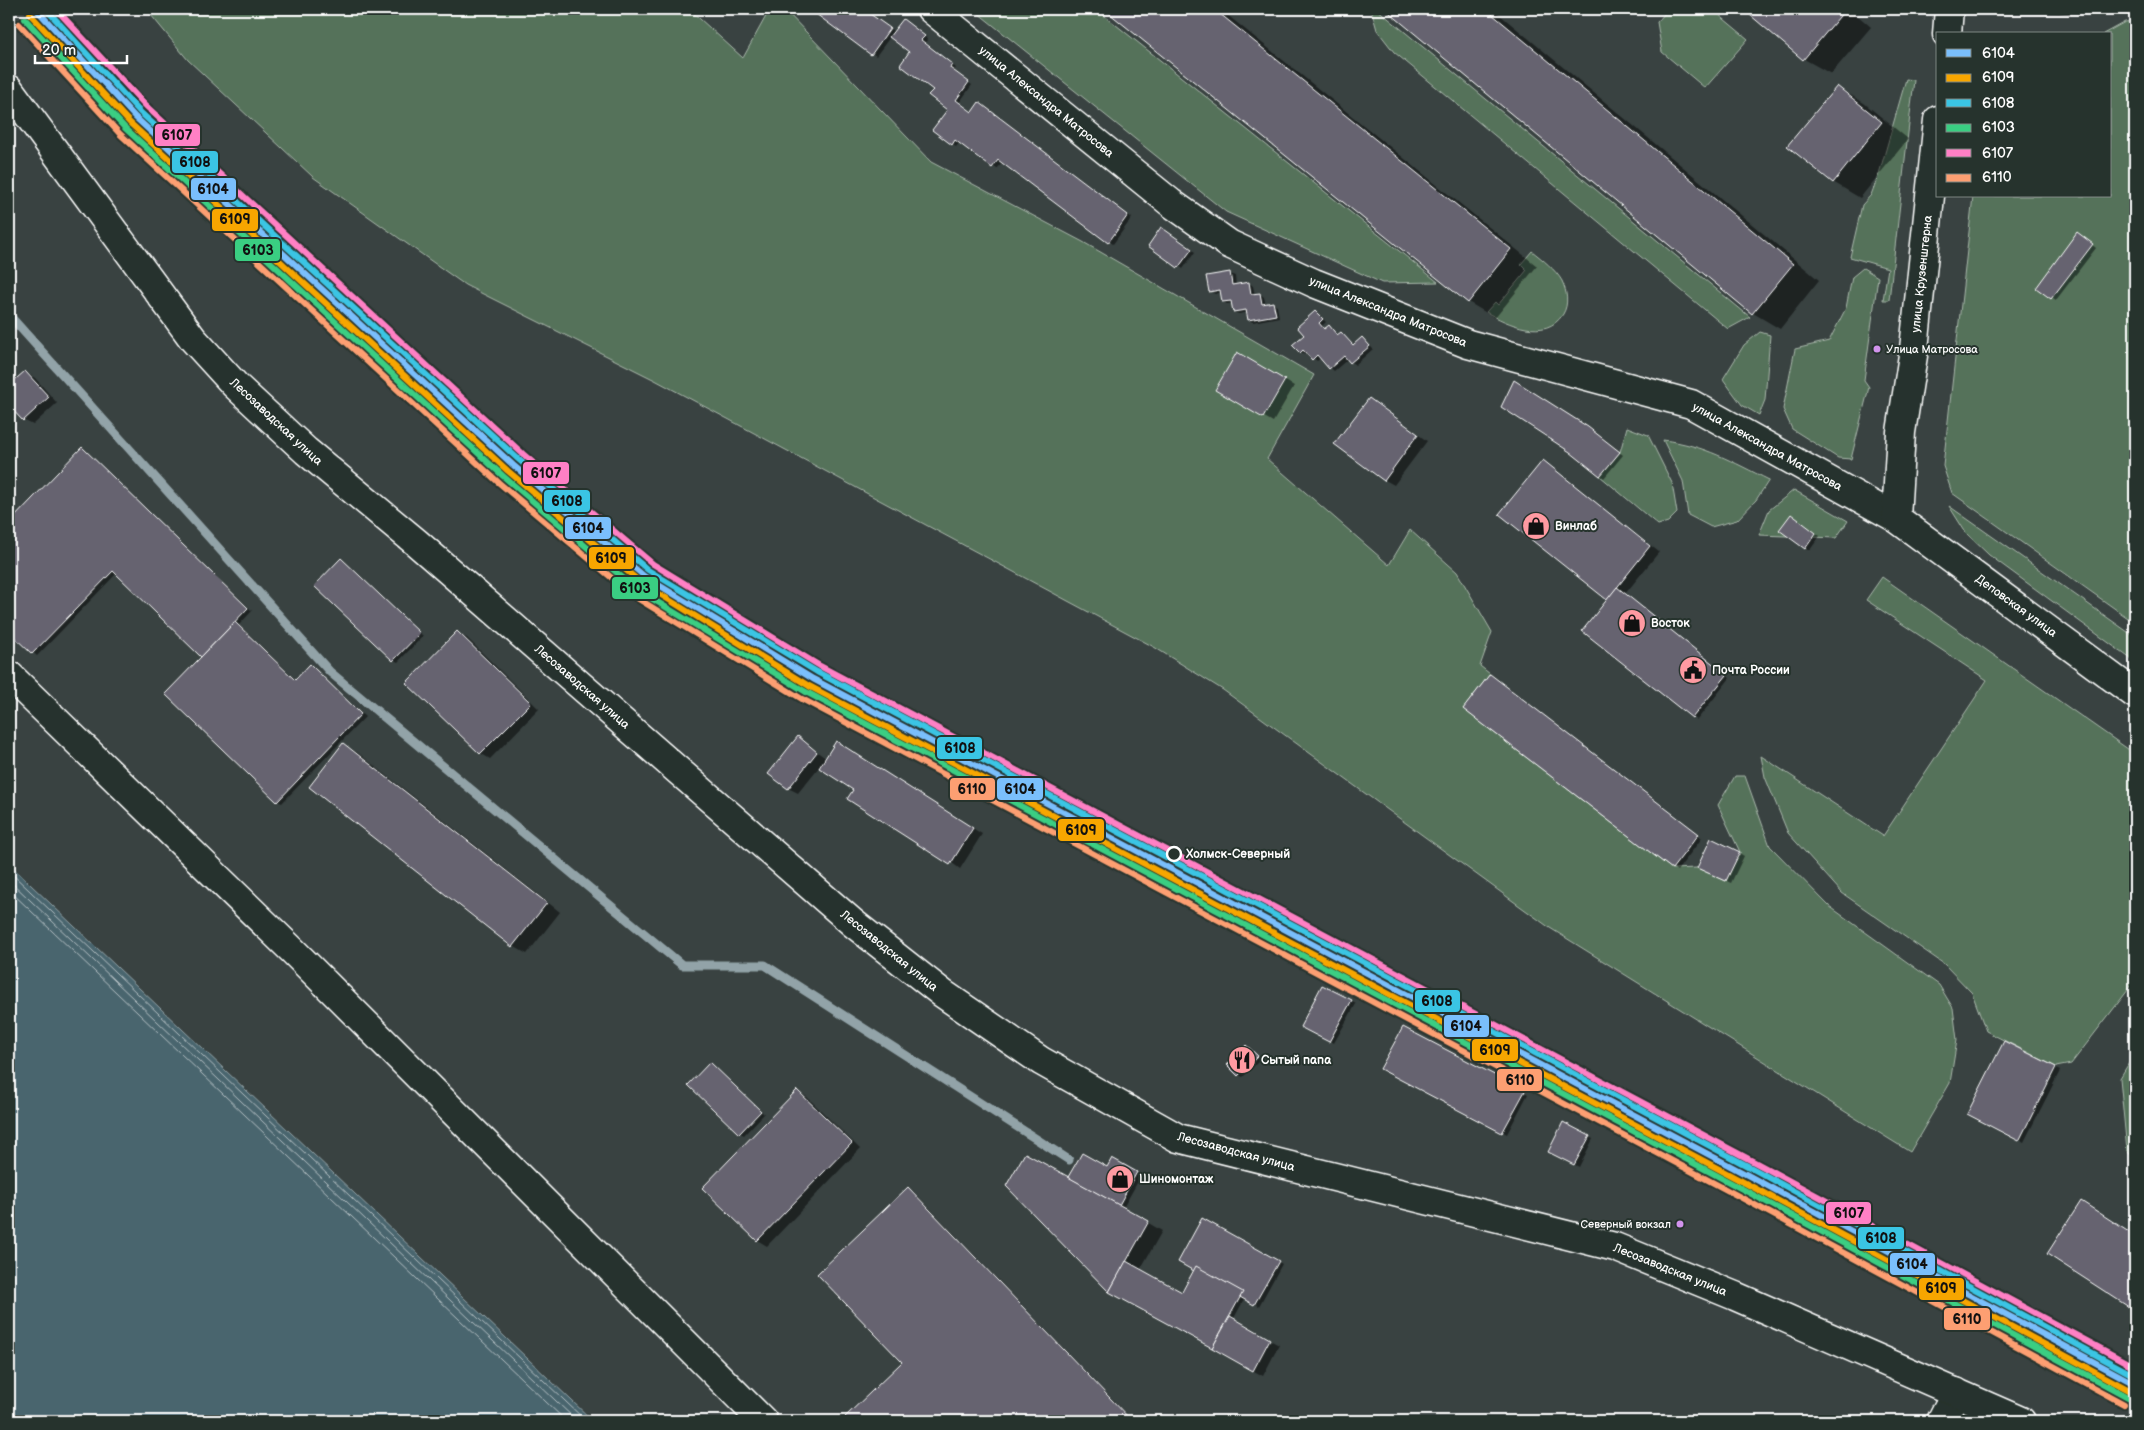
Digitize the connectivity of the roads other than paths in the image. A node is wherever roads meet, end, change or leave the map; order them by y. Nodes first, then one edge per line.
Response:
1 (931, 9) edge
2 (1949, 9) edge
3 (1946, 32) edge
4 (9, 89) edge
5 (1936, 139) edge
6 (1896, 518) junction
7 (9, 675) edge
8 (2135, 694) edge
9 (1956, 1392) junction
10 (763, 1421) edge
11 (1941, 1421) edge
12 (2021, 1421) edge

1 - 6 street, улица Александра Матросова
2 - 3 street
4 - 9 street, Лесозаводская улица
5 - 6 street, улица Крузенштерна
6 - 8 street, Деповская улица
7 - 10 street
9 - 11 street
9 - 12 street, Лесозаводская улица

